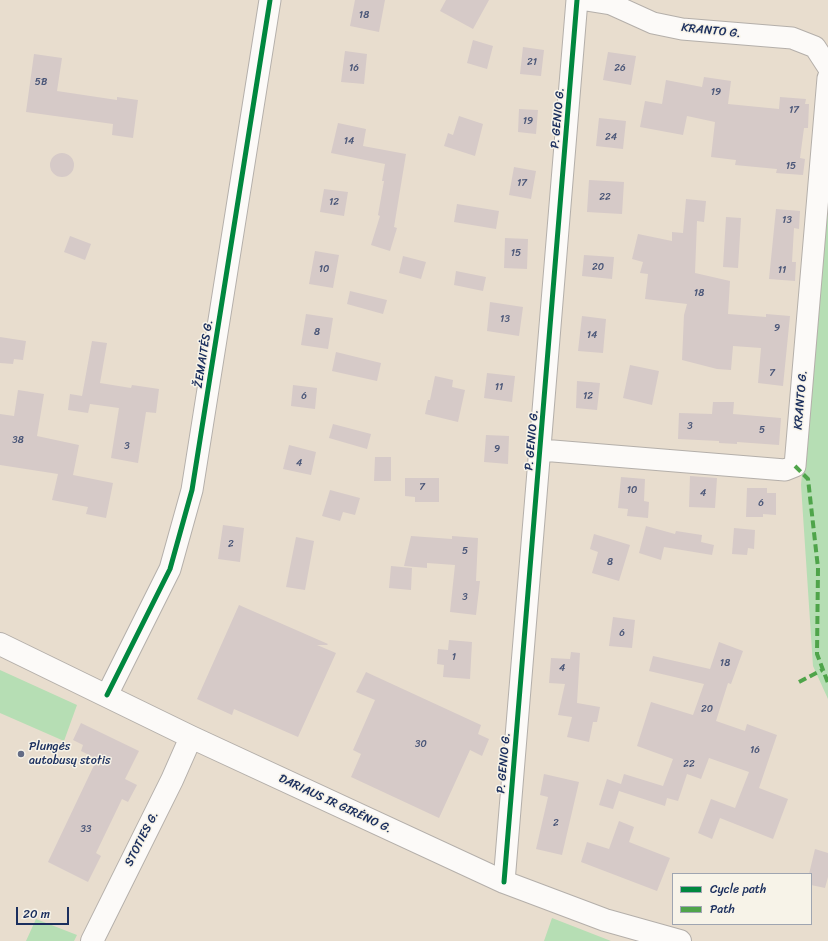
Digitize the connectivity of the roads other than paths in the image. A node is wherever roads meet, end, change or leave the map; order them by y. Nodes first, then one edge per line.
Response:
1 (270, 0) edge
2 (577, 0) edge
3 (586, 0) edge
4 (828, 67) edge
5 (828, 78) edge
6 (541, 450) junction
7 (0, 644) edge
8 (107, 695) junction
9 (191, 737) junction
10 (504, 882) junction
11 (92, 941) edge
12 (680, 941) edge

1 - 8 street, ŽEMAITĖS G.
2 - 6 street, P. GENIO G.
3 - 4 street, KRANTO G.
5 - 6 street, KRANTO G.
6 - 10 street, P. GENIO G.
7 - 8 main road, DARIAUS IR GIRĖNO G.
8 - 9 main road, DARIAUS IR GIRĖNO G.
9 - 10 main road, DARIAUS IR GIRĖNO G.
9 - 11 main road, STOTIES G.
10 - 12 main road, DARIAUS IR GIRĖNO G.

